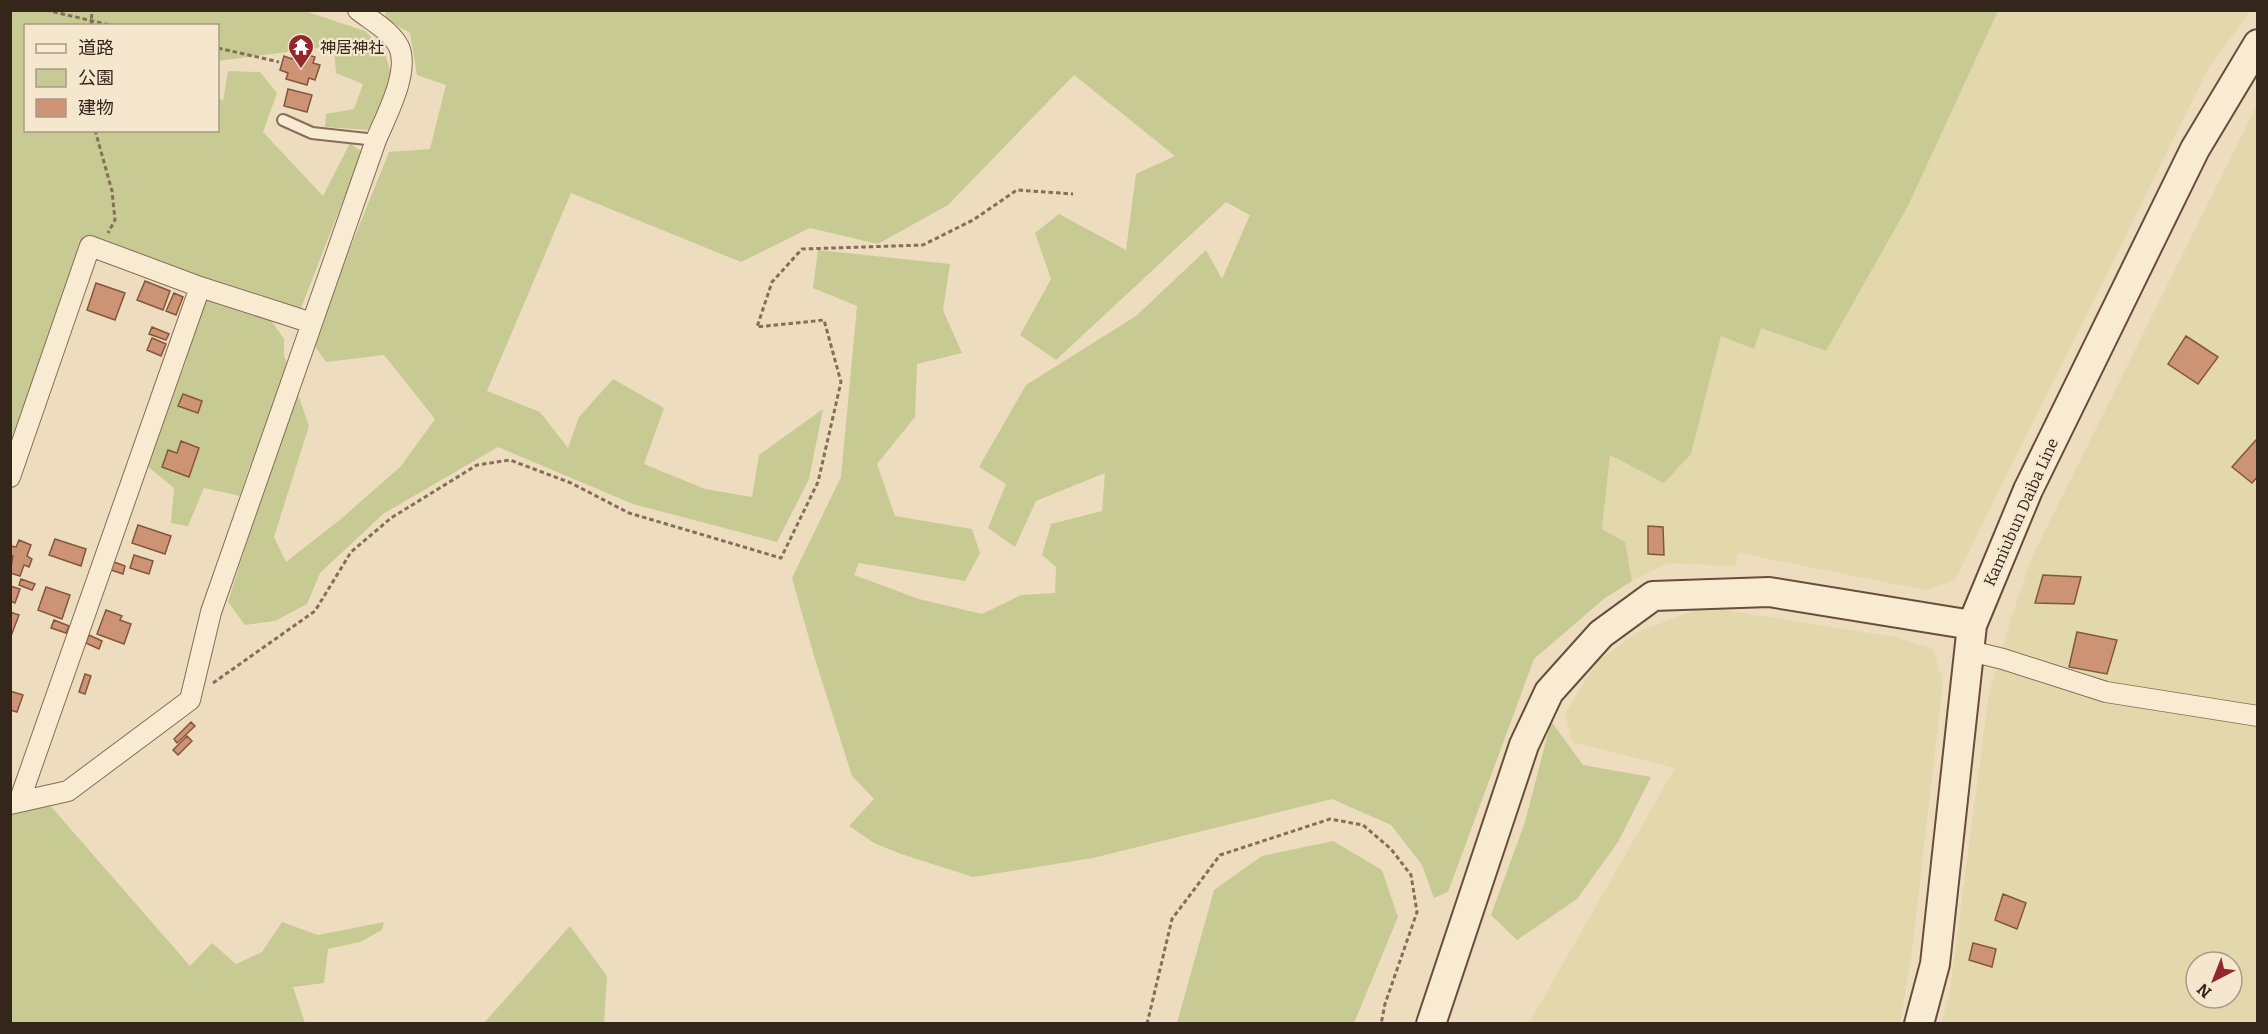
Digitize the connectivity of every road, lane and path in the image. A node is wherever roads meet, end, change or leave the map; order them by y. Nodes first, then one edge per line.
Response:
1 (46, 10) edge
2 (92, 10) edge
3 (366, 13) edge
4 (91, 20) junction
5 (91, 24) edge
6 (106, 24) edge
7 (2258, 44) edge
8 (219, 48) edge
9 (279, 62) dead end
10 (283, 120) dead end
11 (96, 132) edge
12 (376, 140) junction
13 (1073, 194) dead end
14 (90, 246) junction
15 (200, 286) junction
16 (312, 323) junction
17 (10, 477) edge
18 (1971, 638) junction
19 (190, 700) junction
20 (2258, 716) edge
21 (15, 803) edge
22 (1147, 1023) edge
23 (1381, 1023) edge
24 (1431, 1023) edge
25 (1919, 1023) edge

1 - 4 path
2 - 4 path
3 - 12 street
4 - 5 path
4 - 6 path
7 - 18 main road, Kamiubun Daiba Line
8 - 9 path
10 - 12 lane
11 - 14 path
12 - 16 street
13 - 19 path
14 - 15 street
14 - 17 street
15 - 16 street
15 - 21 street
16 - 19 street
18 - 20 street
18 - 24 main road
18 - 25 main road, Kamiubun Daiba Line
19 - 21 street
22 - 23 path

